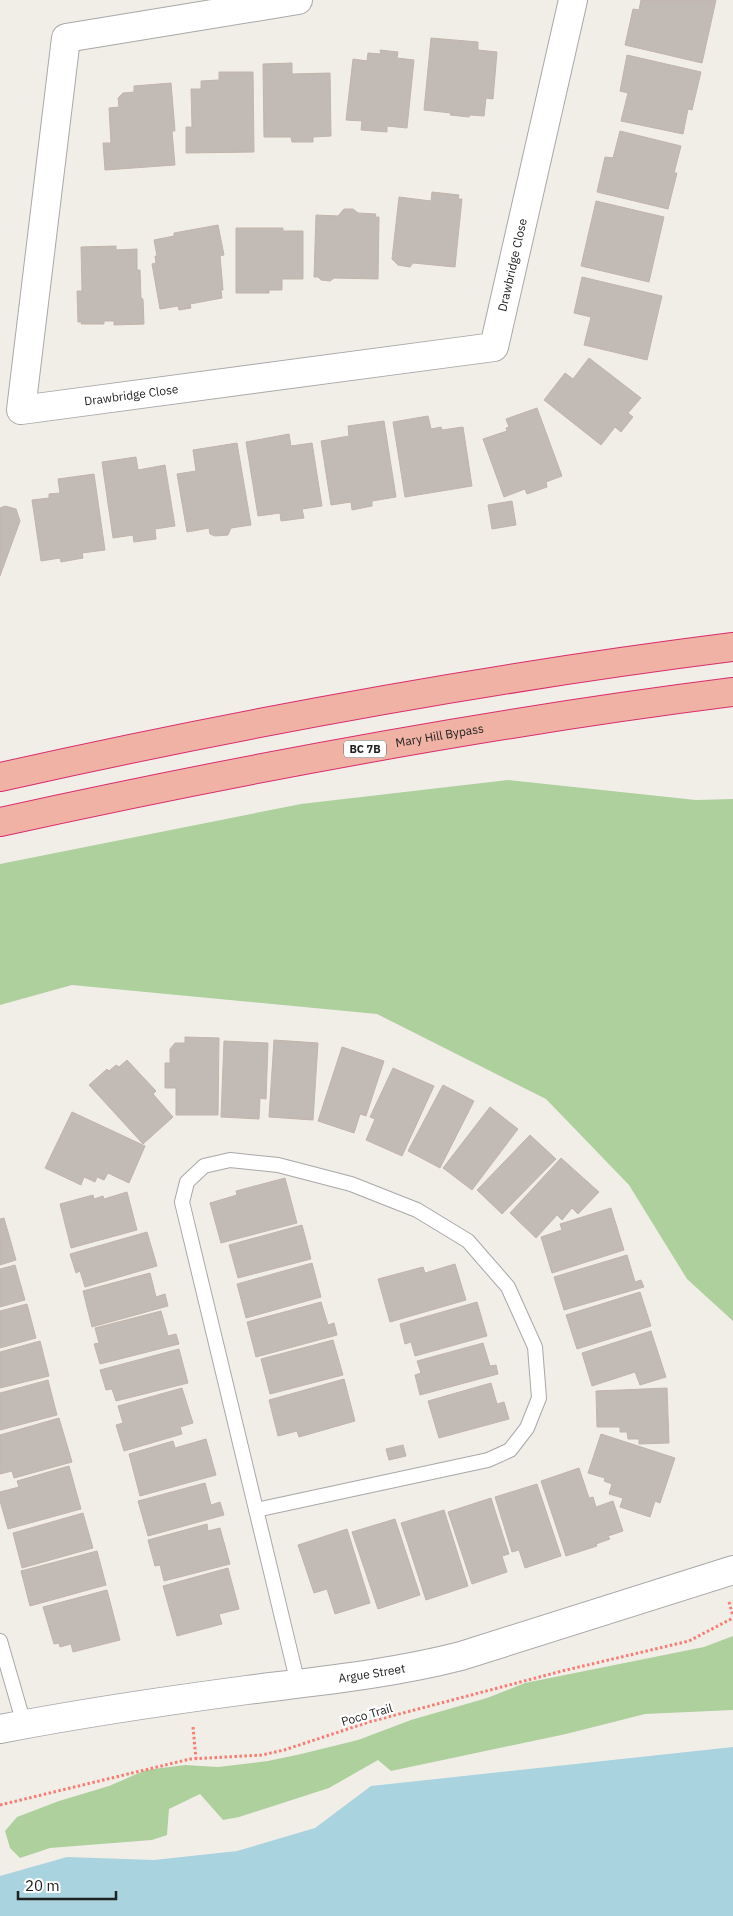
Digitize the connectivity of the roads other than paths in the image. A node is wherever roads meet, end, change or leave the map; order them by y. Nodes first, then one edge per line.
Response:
1 (298, 0) edge
2 (572, 0) edge
3 (733, 647) edge
4 (733, 692) edge
5 (0, 777) edge
6 (0, 822) edge
7 (256, 1510) junction
8 (733, 1570) edge
9 (0, 1641) edge
10 (298, 1684) junction
11 (12, 1726) edge

1 - 2 street, Drawbridge Close
3 - 5 highway
4 - 6 highway, Mary Hill Bypass / BC 7B
7 - 7 lane
7 - 10 lane
8 - 10 street, Argue Street
9 - 11 lane
10 - 11 street, Argue Street

